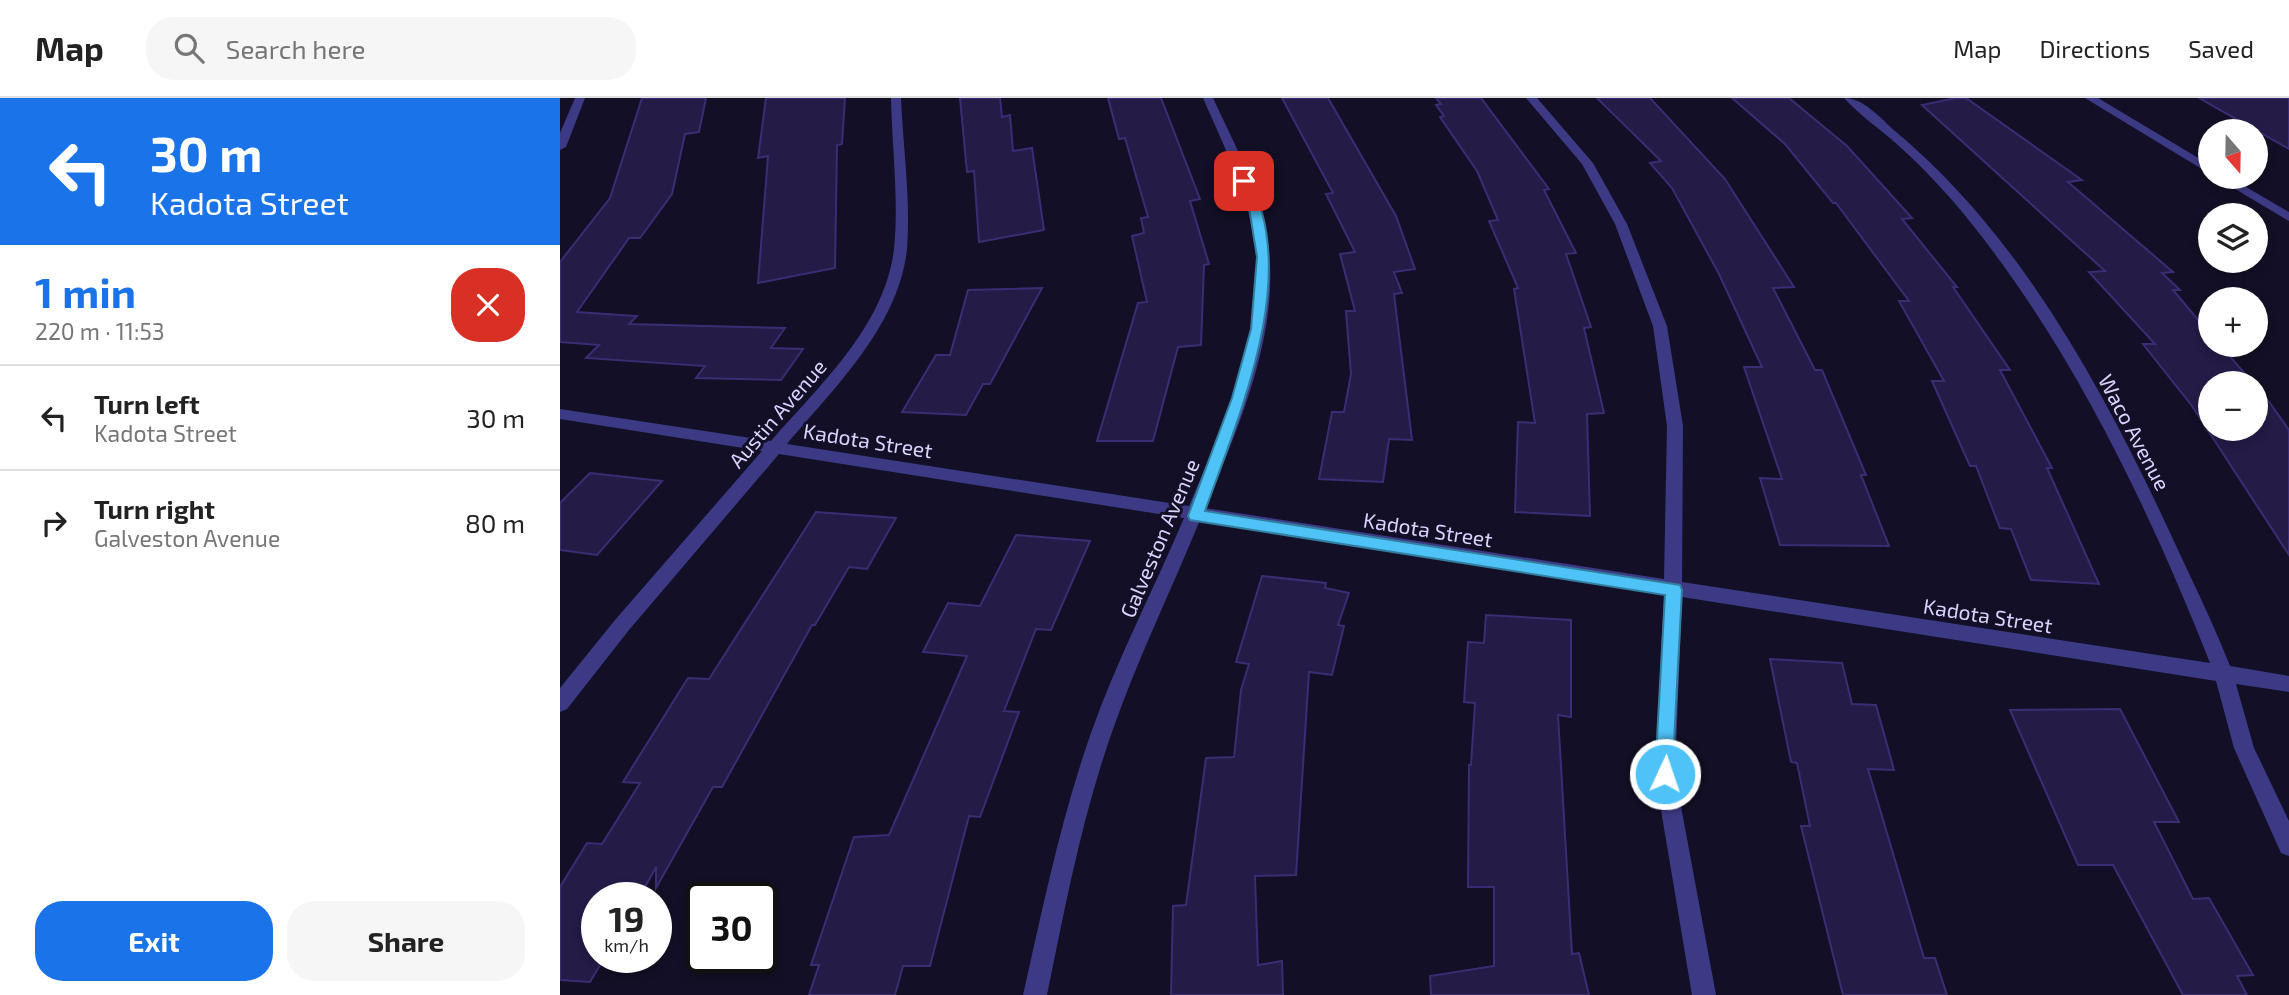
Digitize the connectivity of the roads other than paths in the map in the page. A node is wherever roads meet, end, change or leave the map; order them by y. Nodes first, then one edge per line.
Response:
1 (580, 98) edge
2 (896, 98) edge
3 (1208, 98) edge
4 (1531, 98) edge
5 (1849, 98) edge
6 (2090, 98) edge
7 (560, 148) edge
8 (2198, 163) edge
9 (2241, 189) edge
10 (2289, 217) edge
11 (560, 414) edge
12 (774, 448) junction
13 (1196, 516) junction
14 (1674, 590) junction
15 (2223, 674) junction
16 (2289, 684) edge
17 (560, 703) edge
18 (2289, 845) edge
19 (1035, 995) edge
20 (1704, 995) edge

1 - 7 street
2 - 12 street, Austin Avenue
3 - 13 street, Galveston Avenue
4 - 14 street
5 - 15 street, Waco Avenue
6 - 8 street
9 - 10 street
11 - 12 street, Kadota Street
12 - 13 street, Kadota Street
12 - 17 street, Austin Avenue
13 - 14 street, Kadota Street
13 - 19 street, Galveston Avenue
14 - 15 street, Kadota Street
14 - 20 street
15 - 16 street, Kadota Street
15 - 18 street, Waco Avenue

